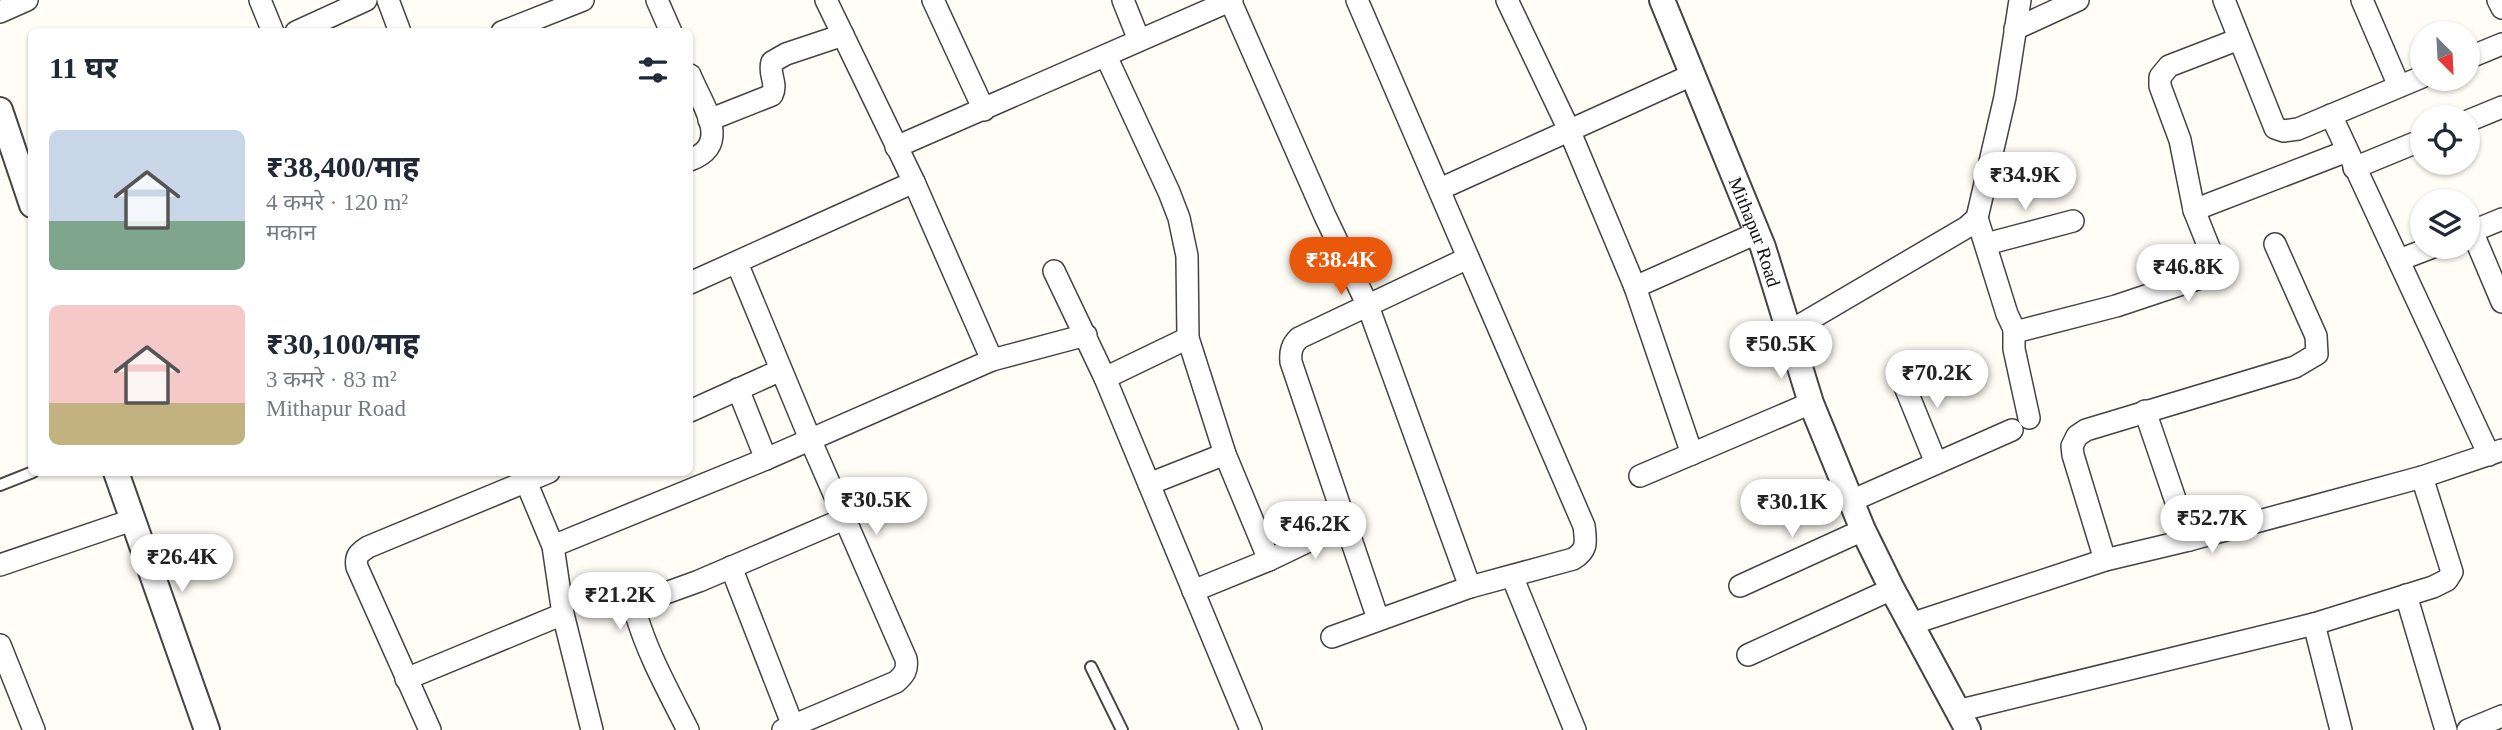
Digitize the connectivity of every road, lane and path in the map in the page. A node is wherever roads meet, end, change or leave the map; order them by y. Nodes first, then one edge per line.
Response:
1 (27, 0) edge
2 (260, 0) edge
3 (366, 0) edge
4 (388, 0) edge
5 (583, 0) edge
6 (657, 0) edge
7 (826, 0) edge
8 (933, 0) edge
9 (1123, 0) edge
10 (1231, 0) edge
11 (1357, 0) edge
12 (1507, 0) edge
13 (1662, 0) edge
14 (2020, 0) edge
15 (2078, 0) edge
16 (2224, 0) edge
17 (2362, 0) edge
18 (2498, 0) edge
19 (2502, 8) edge
20 (0, 12) edge
21 (271, 28) edge
22 (305, 28) edge
23 (398, 28) edge
24 (512, 28) edge
25 (669, 28) edge
26 (2015, 29) junction
27 (843, 35) junction
28 (2239, 38) junction
29 (1139, 40) junction
30 (2502, 44) edge
31 (2480, 53) edge
32 (1106, 56) junction
33 (1692, 75) junction
34 (693, 82) edge
35 (2410, 82) edge
36 (2399, 86) junction
37 (2502, 107) edge
38 (0, 110) edge
39 (984, 110) junction
40 (2331, 115) junction
41 (2480, 116) edge
42 (709, 120) junction
43 (1570, 132) junction
44 (14, 143) edge
45 (2410, 143) edge
46 (896, 147) junction
47 (693, 158) edge
48 (2351, 160) junction
49 (914, 182) junction
50 (1440, 189) junction
51 (28, 191) edge
52 (2194, 211) junction
53 (1977, 218) junction
54 (2502, 219) edge
55 (2073, 221) dead end
56 (2480, 228) edge
57 (1757, 233) junction
58 (1986, 244) junction
59 (2275, 244) dead end
60 (2480, 254) edge
61 (2410, 256) edge
62 (1468, 258) junction
63 (2399, 260) junction
64 (737, 263) junction
65 (1054, 271) dead end
66 (693, 282) edge
67 (1635, 287) junction
68 (2502, 302) edge
69 (1368, 306) junction
70 (2014, 329) junction
71 (1790, 331) junction
72 (1086, 335) junction
73 (1188, 338) junction
74 (992, 359) junction
75 (781, 370) junction
76 (1899, 372) dead end
77 (1105, 378) junction
78 (738, 389) junction
79 (1811, 402) junction
80 (693, 410) edge
81 (2145, 411) junction
82 (810, 439) junction
83 (2495, 453) edge
84 (1225, 454) junction
85 (1692, 454) junction
86 (766, 459) junction
87 (1936, 463) junction
88 (28, 474) edge
89 (117, 476) edge
90 (1640, 476) dead end
91 (524, 477) edge
92 (2422, 477) junction
93 (1149, 484) junction
94 (0, 485) edge
95 (1851, 501) junction
96 (844, 519) junction
97 (132, 520) junction
98 (1344, 524) junction
99 (1863, 530) junction
100 (2189, 540) junction
101 (553, 546) junction
102 (1269, 560) junction
103 (2105, 560) junction
104 (0, 565) edge
105 (731, 567) junction
106 (1512, 576) junction
107 (1740, 586) dead end
108 (1471, 587) junction
109 (1892, 589) junction
110 (1193, 591) junction
111 (2406, 595) junction
112 (563, 614) junction
113 (1378, 619) junction
114 (1911, 624) junction
115 (2314, 624) junction
116 (1332, 637) dead end
117 (0, 645) edge
118 (1748, 655) dead end
119 (1091, 667) dead end
120 (406, 679) junction
121 (2502, 716) edge
122 (1963, 721) edge
123 (788, 728) edge
124 (34, 730) edge
125 (207, 730) edge
126 (430, 730) edge
127 (592, 730) edge
128 (688, 730) edge
129 (1122, 730) edge
130 (1251, 730) edge
131 (1575, 730) edge
132 (2341, 730) edge
133 (2446, 730) edge
134 (2468, 730) edge

1 - 20 street
2 - 21 street
3 - 22 street
4 - 23 street
5 - 24 street
6 - 25 street
7 - 27 street
8 - 39 street
9 - 29 street
10 - 29 street
10 - 69 street
11 - 50 street
12 - 43 street
13 - 33 street, Mithapur Road
14 - 26 street
15 - 26 street
16 - 28 street
17 - 36 street
18 - 19 street
26 - 53 street
27 - 42 street
27 - 46 street
28 - 40 street
28 - 52 street
29 - 32 street
30 - 31 street
32 - 39 street
32 - 73 street
33 - 43 street
33 - 57 street, Mithapur Road
34 - 42 street
35 - 36 street
36 - 40 street
37 - 41 street
38 - 44 street
39 - 46 street
40 - 48 street
42 - 47 street
43 - 50 street
43 - 67 street
44 - 51 street
45 - 48 street
46 - 49 street
48 - 52 street
48 - 63 street
49 - 64 street
49 - 74 street
50 - 62 street
52 - 70 street
53 - 58 street
53 - 71 street
54 - 56 street
55 - 58 street
57 - 67 street
57 - 71 street, Mithapur Road
58 - 70 street
59 - 81 street
60 - 68 street
61 - 63 street
62 - 69 street
62 - 106 street
63 - 83 street
64 - 66 street
64 - 75 street
65 - 72 street
67 - 85 street
69 - 98 street
69 - 108 street
70 - 87 street
71 - 79 street, Mithapur Road
72 - 74 street
72 - 77 street
73 - 77 street
73 - 84 street
74 - 82 street
75 - 78 street
75 - 82 street
76 - 87 street
77 - 93 street
78 - 80 street
78 - 86 street
79 - 85 street
79 - 95 street, Mithapur Road
81 - 100 street
81 - 103 street
82 - 86 street
82 - 96 street
83 - 92 street
84 - 93 street
84 - 102 street
85 - 90 street
86 - 101 street
87 - 95 street
88 - 94 lane
89 - 97 street
91 - 101 street
91 - 120 street
92 - 100 street
92 - 111 street
93 - 110 street
95 - 99 street, Mithapur Road
96 - 105 street
96 - 123 street
97 - 104 street
97 - 125 street
98 - 102 street
98 - 113 street
99 - 107 street
99 - 109 street, Mithapur Road
100 - 103 street
101 - 112 street
102 - 110 street
103 - 114 street
105 - 123 street
105 - 128 street
106 - 108 street
106 - 131 street
108 - 113 street
109 - 114 street, Mithapur Road
109 - 118 street
110 - 130 street
111 - 115 street
111 - 133 street
112 - 120 street
112 - 127 street
113 - 116 street
114 - 122 street, Mithapur Road
115 - 122 street
115 - 132 street
117 - 124 street
119 - 129 lane
120 - 126 street
121 - 134 street

